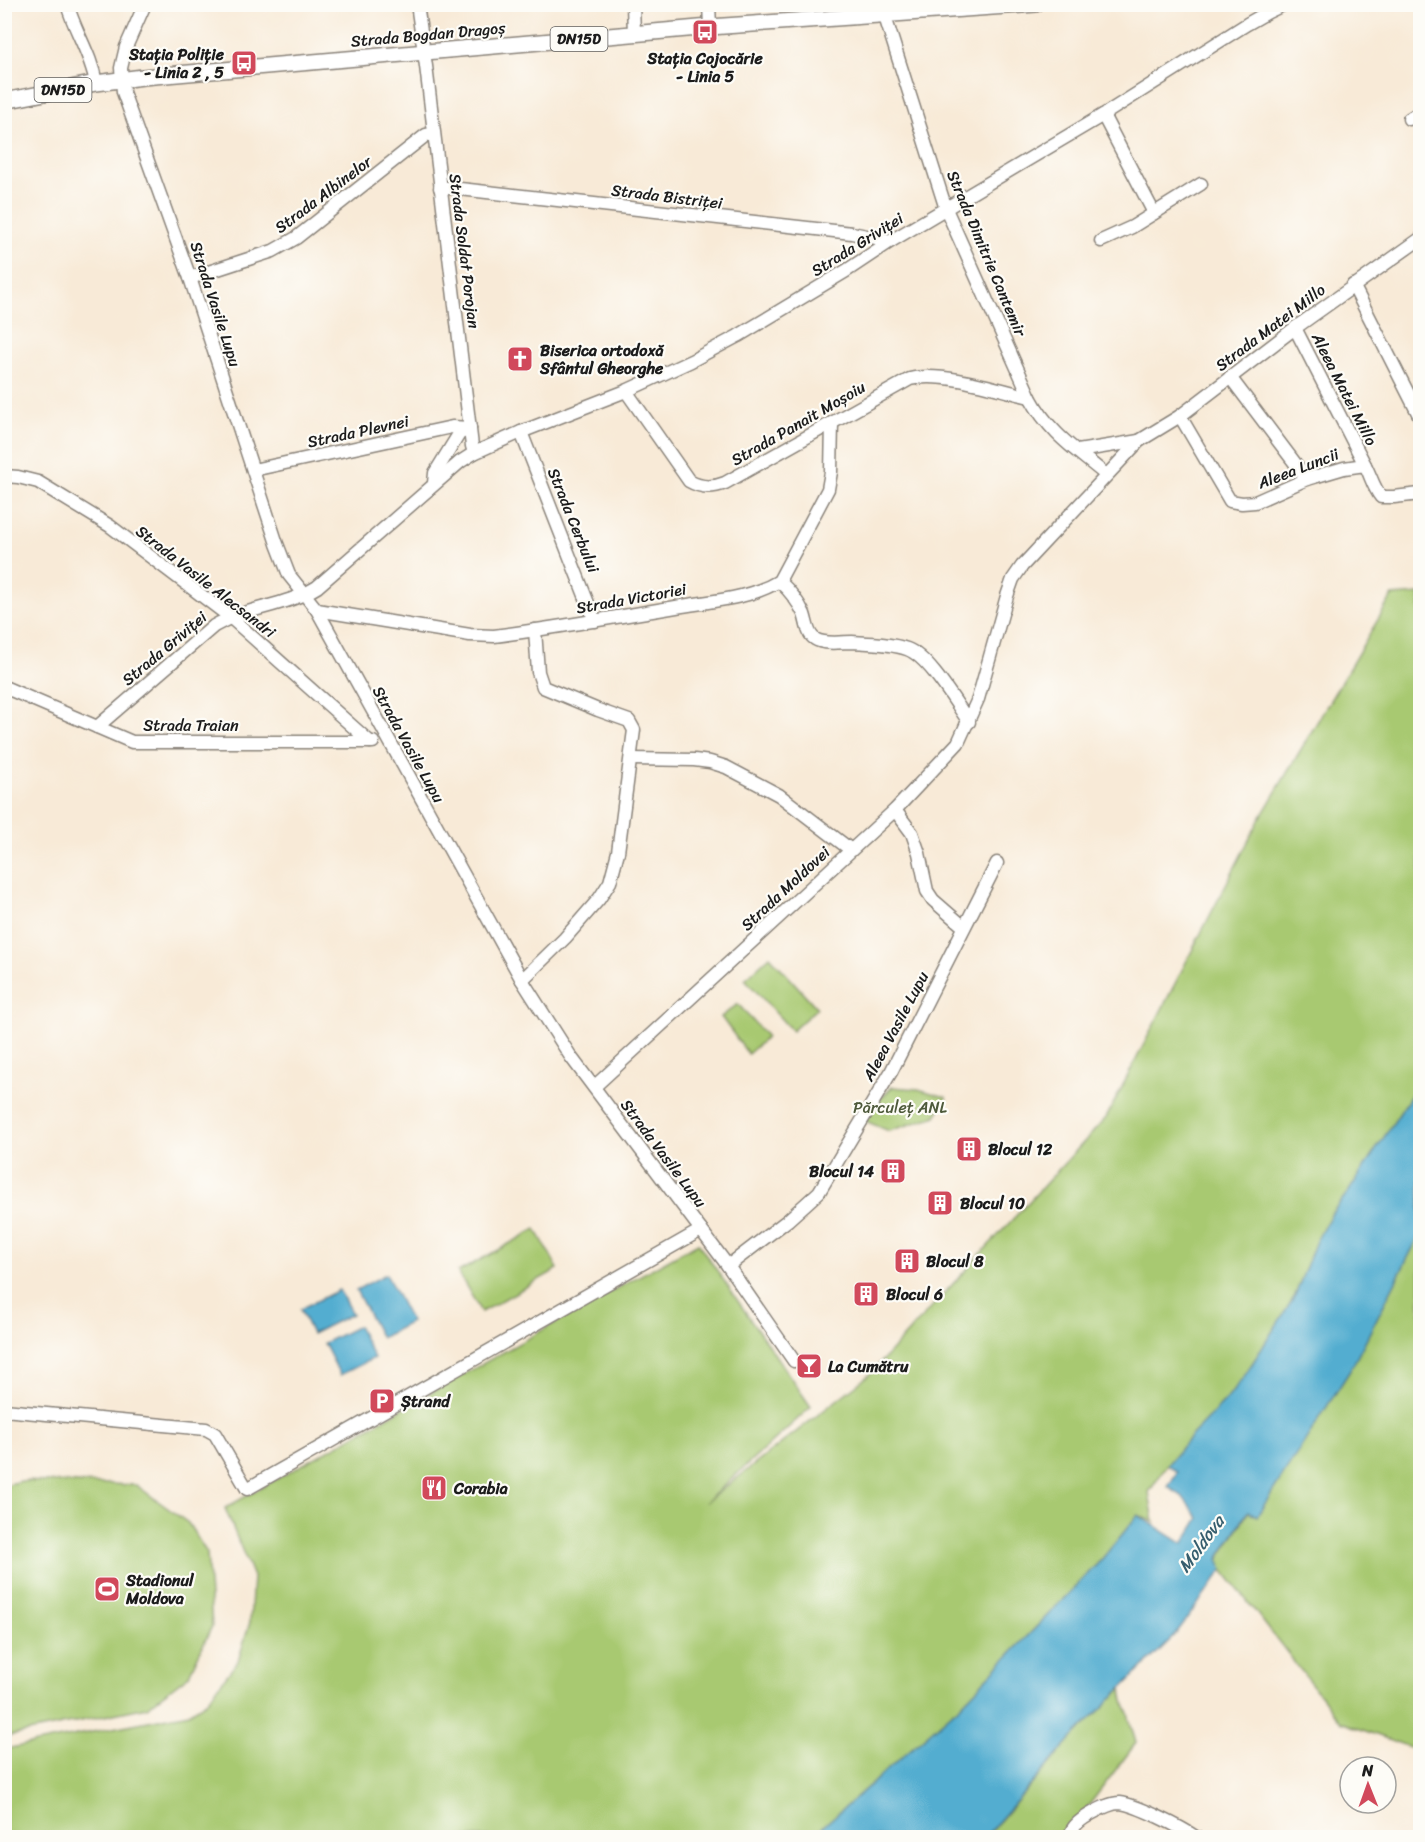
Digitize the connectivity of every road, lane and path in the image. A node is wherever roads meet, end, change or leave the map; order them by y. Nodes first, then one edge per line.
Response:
1 (67, 4) edge
2 (145, 4) edge
3 (417, 4) edge
4 (633, 4) edge
5 (710, 4) edge
6 (1036, 4) edge
7 (1285, 4) edge
8 (847, 11) edge
9 (886, 16) junction
10 (710, 27) junction
11 (634, 34) junction
12 (424, 53) junction
13 (122, 79) junction
14 (96, 83) junction
15 (4, 101) edge
16 (1420, 112) edge
17 (1104, 115) junction
18 (1409, 119) dead end
19 (434, 134) junction
20 (1201, 184) dead end
21 (440, 188) junction
22 (946, 209) junction
23 (1154, 213) junction
24 (1420, 239) edge
25 (891, 241) junction
26 (1101, 241) dead end
27 (190, 278) junction
28 (1353, 285) junction
29 (1295, 328) junction
30 (1230, 377) junction
31 (626, 391) junction
32 (1030, 397) junction
33 (1419, 414) edge
34 (1180, 416) junction
35 (832, 423) junction
36 (470, 428) junction
37 (521, 432) junction
38 (1139, 441) junction
39 (1078, 451) junction
40 (474, 453) junction
41 (1365, 465) junction
42 (253, 470) junction
43 (1106, 475) junction
44 (4, 476) edge
45 (1307, 479) junction
46 (434, 484) junction
47 (1420, 494) edge
48 (779, 581) junction
49 (304, 596) junction
50 (317, 610) junction
51 (230, 617) junction
52 (596, 621) junction
53 (535, 630) junction
54 (4, 687) edge
55 (978, 699) joint
56 (969, 722) junction
57 (97, 727) junction
58 (370, 742) junction
59 (389, 742) junction
60 (631, 759) junction
61 (895, 810) junction
62 (851, 850) junction
63 (997, 863) dead end
64 (964, 927) junction
65 (522, 980) junction
66 (594, 1087) junction
67 (701, 1230) junction
68 (728, 1266) junction
69 (794, 1361) dead end
70 (4, 1410) edge
71 (1073, 1838) edge
72 (1197, 1838) edge

1 - 14 street
2 - 13 street, Strada Vasile Lupu
3 - 12 street, Strada Soldat Porojan
4 - 11 street
5 - 10 street
6 - 9 main road, Strada Bogdan Dragoș / DN15D
7 - 17 street, Strada Griviței
8 - 9 main road, Strada Bogdan Dragoș / DN15D
8 - 10 main road, Strada Bogdan Dragoș / DN15D
9 - 22 street, Strada Dimitrie Cantemir
10 - 11 main road, Strada Bogdan Dragoș / DN15D
11 - 12 main road, Strada Bogdan Dragoș / DN15D
12 - 13 main road, Strada Bogdan Dragoș / DN15D
12 - 19 street, Strada Soldat Porojan
13 - 14 main road, Strada Bogdan Dragoș / DN15D
13 - 27 street, Strada Vasile Lupu
14 - 15 main road, Strada Bogdan Dragoș / DN15D
16 - 18 street
17 - 22 street, Strada Griviței
17 - 23 street
19 - 21 street, Strada Soldat Porojan
19 - 27 street, Strada Albinelor
20 - 23 street
21 - 25 street, Strada Bistriței
21 - 36 street, Strada Soldat Porojan
22 - 25 street, Strada Griviței
22 - 32 street, Strada Dimitrie Cantemir
23 - 26 street
24 - 28 street, Strada Matei Millo
25 - 31 street, Strada Griviței
27 - 42 street, Strada Vasile Lupu
28 - 29 street, Strada Matei Millo
28 - 33 street
29 - 30 street, Strada Matei Millo
29 - 41 street, Aleea Matei Millo
30 - 34 street, Strada Matei Millo
30 - 45 street
31 - 35 street, Strada Panait Moșoiu
31 - 37 street, Strada Griviței
32 - 35 street, Strada Panait Moșoiu
32 - 39 street, Strada Dimitrie Cantemir
34 - 38 street, Strada Matei Millo
34 - 45 street, Aleea Luncii
35 - 48 street
36 - 40 street, Strada Soldat Porojan
36 - 42 street, Strada Plevnei
36 - 46 street, Strada Griviței
37 - 40 street, Strada Griviței
37 - 52 street, Strada Cerbului
38 - 39 street, Strada Matei Millo
38 - 43 street, Strada Matei Millo
39 - 43 street, Strada Dimitrie Cantemir
40 - 46 street, Strada Griviței
41 - 45 street, Aleea Luncii
41 - 47 street, Aleea Luncii
42 - 49 street, Strada Vasile Lupu
43 - 55 street, Strada Matei Millo
44 - 51 street, Strada Vasile Alecsandri
46 - 49 street, Strada Griviței
48 - 52 street, Strada Victoriei
48 - 56 street
49 - 50 street, Strada Vasile Lupu
49 - 51 street, Strada Griviței
50 - 53 street, Strada Victoriei
50 - 59 street, Strada Vasile Lupu
51 - 57 street, Strada Griviței
51 - 58 street, Strada Vasile Alecsandri
52 - 53 street, Strada Victoriei
53 - 60 street
54 - 57 street, Strada Traian
55 - 56 street, Strada Moldovei
56 - 61 street, Strada Moldovei
57 - 58 street, Strada Traian
58 - 59 street, Strada Traian
59 - 65 street, Strada Vasile Lupu
60 - 62 street
60 - 65 street
61 - 62 street, Strada Moldovei
61 - 64 street
62 - 66 street, Strada Moldovei
63 - 64 street, Aleea Vasile Lupu
64 - 68 street, Aleea Vasile Lupu
65 - 66 street, Strada Vasile Lupu
66 - 67 street, Strada Vasile Lupu
67 - 68 street, Strada Vasile Lupu
67 - 70 street
68 - 69 street, Strada Vasile Lupu
71 - 72 street

